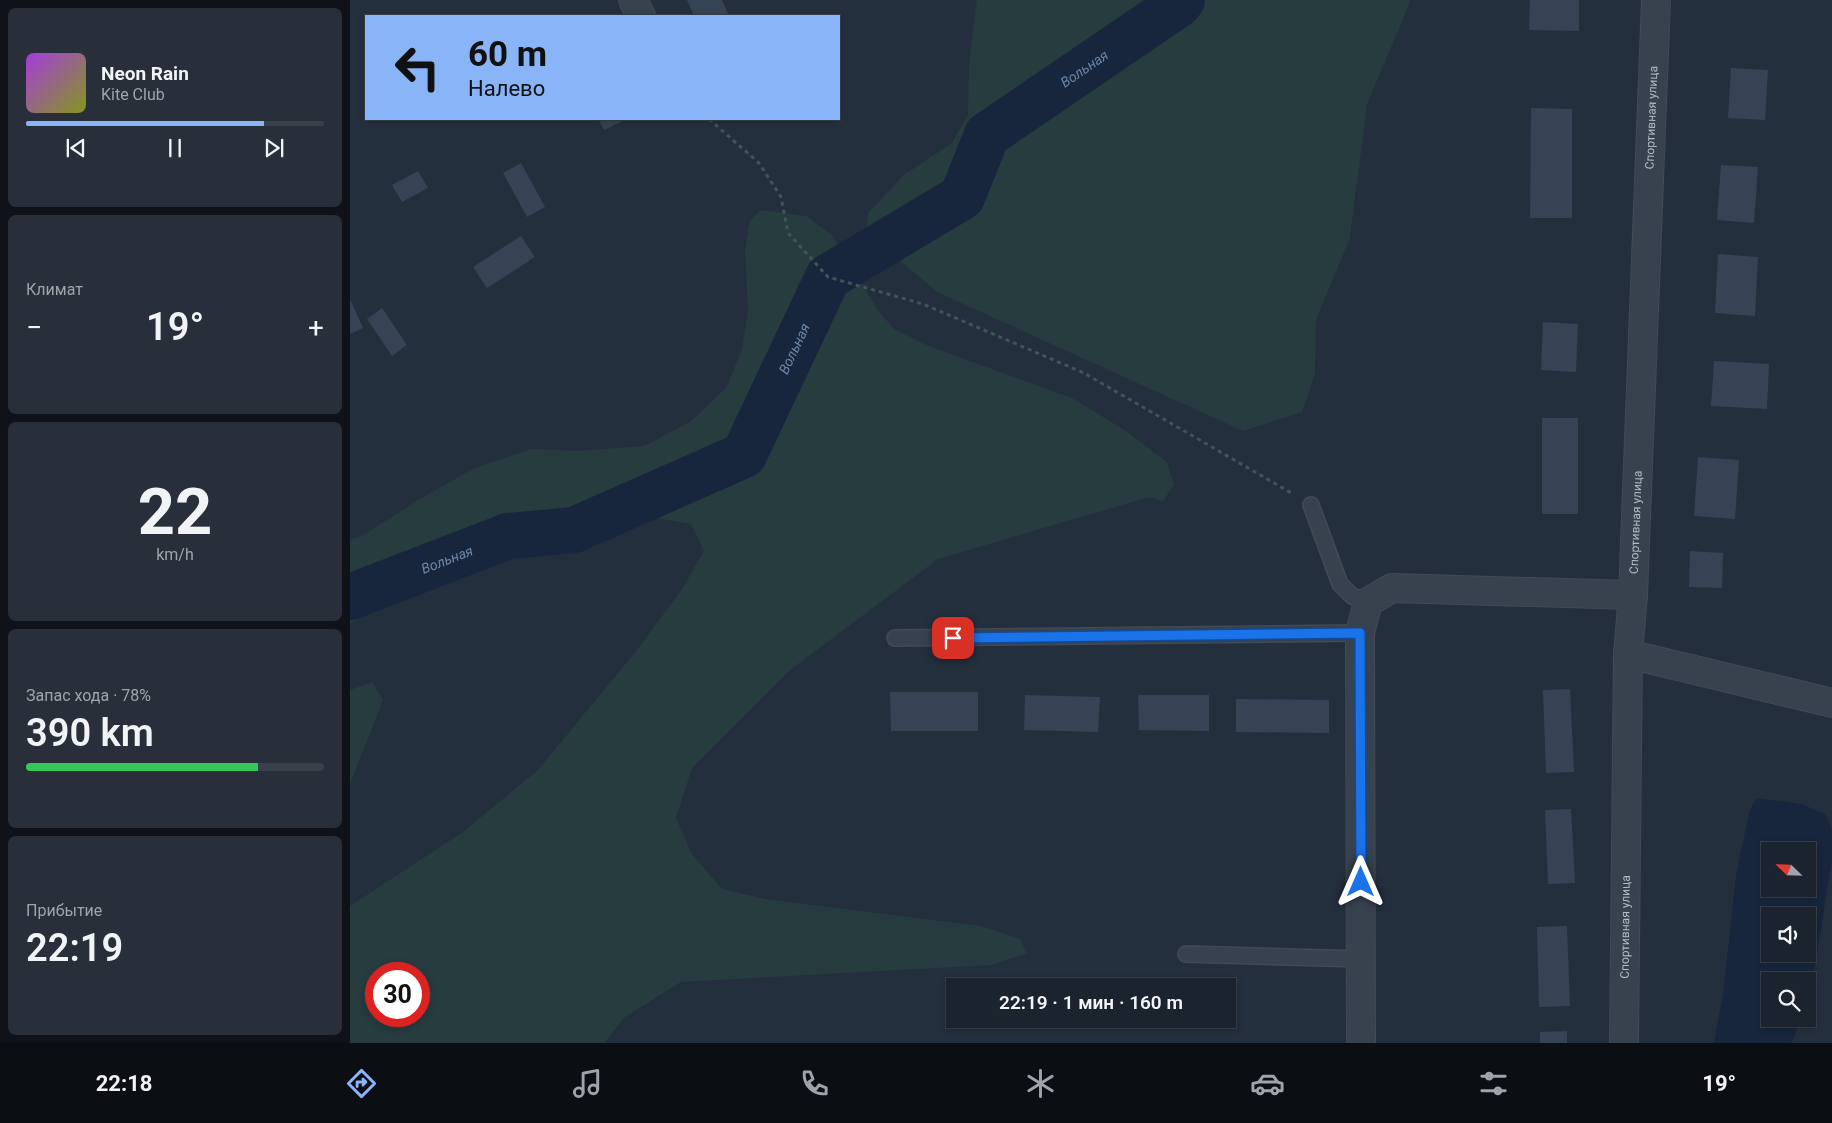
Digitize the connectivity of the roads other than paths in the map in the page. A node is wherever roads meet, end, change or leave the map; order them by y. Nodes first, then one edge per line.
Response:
1 (633, 0) edge
2 (1656, 0) edge
3 (640, 15) edge
4 (1311, 505) road end
5 (1633, 595) junction
6 (1368, 602) junction
7 (1360, 633) junction
8 (895, 638) dead end
9 (1628, 654) junction
10 (1832, 703) edge
11 (1186, 954) dead end
12 (1361, 959) junction
13 (1361, 1043) edge
14 (1624, 1043) edge

1 - 3 street
2 - 5 street, Спортивная улица
4 - 6 lane
5 - 6 street
5 - 9 street, Спортивная улица
6 - 7 street
7 - 8 lane
7 - 12 street
9 - 10 street
9 - 14 street, Спортивная улица
11 - 12 lane
12 - 13 street

